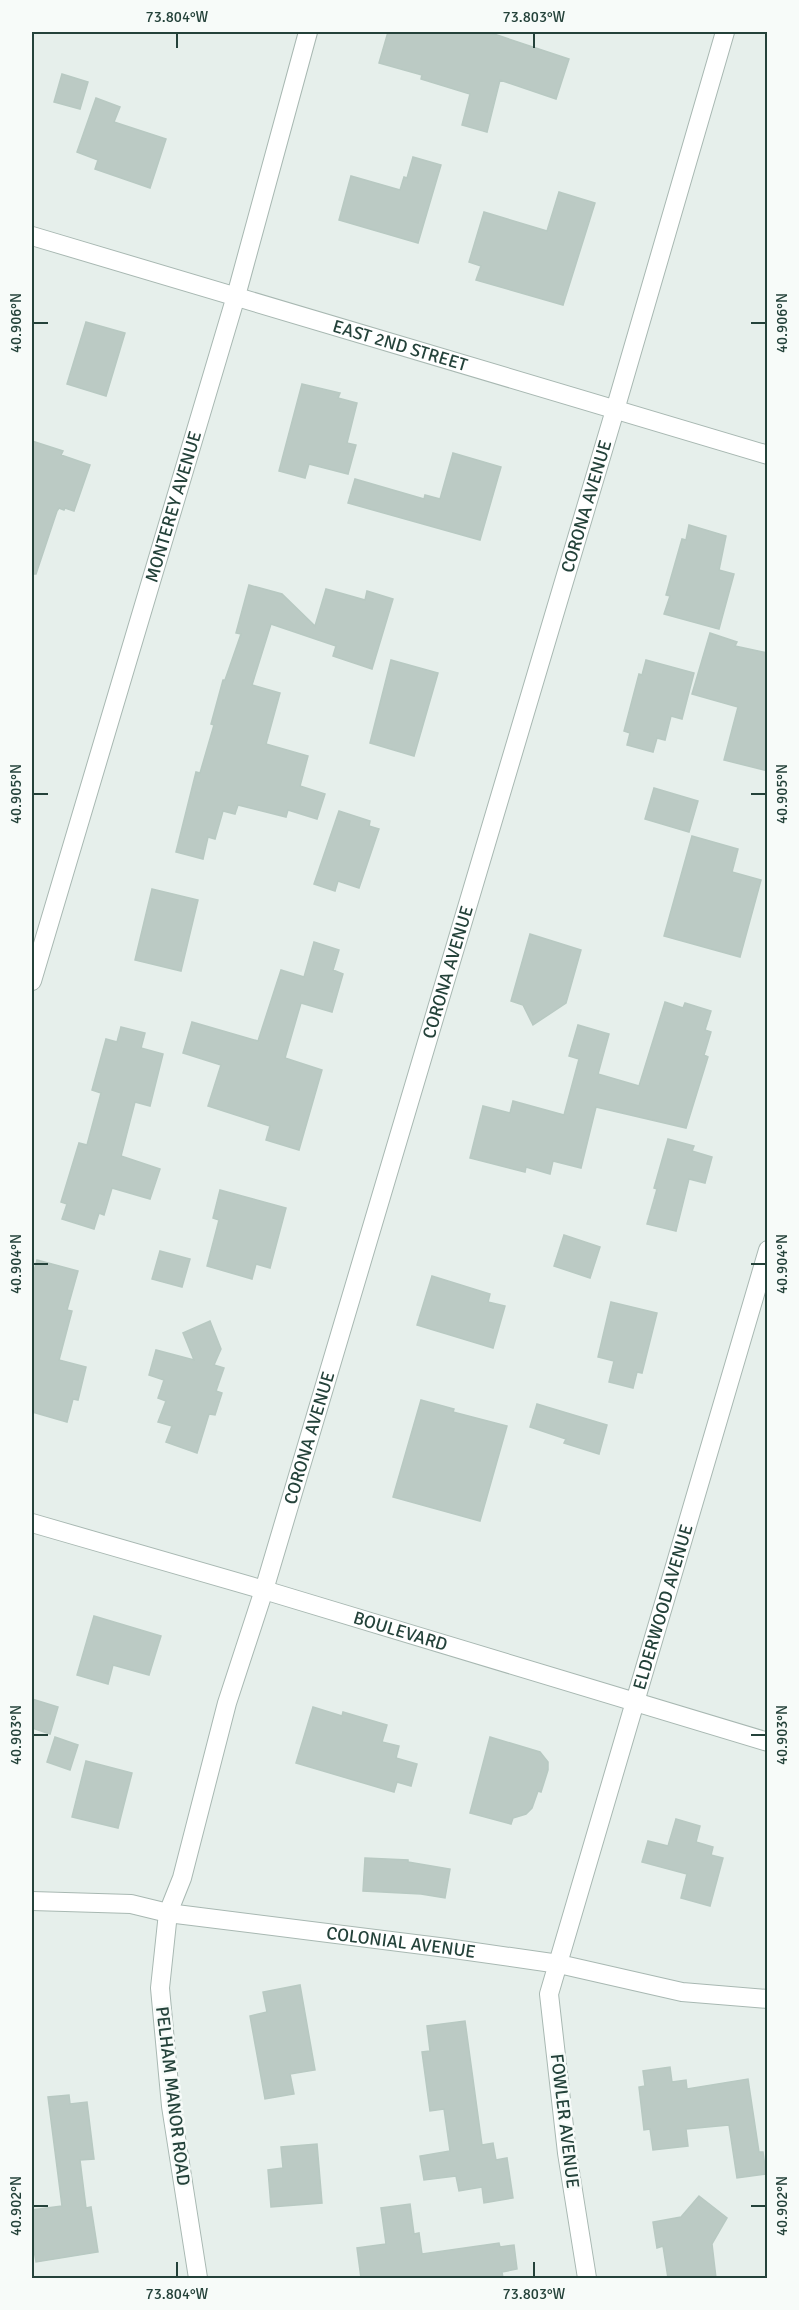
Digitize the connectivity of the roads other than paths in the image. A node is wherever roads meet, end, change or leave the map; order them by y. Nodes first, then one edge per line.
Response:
1 (308, 32) edge
2 (724, 32) edge
3 (32, 236) edge
4 (236, 296) junction
5 (615, 410) junction
6 (768, 456) edge
7 (32, 981) edge
8 (768, 1250) edge
9 (32, 1523) edge
10 (264, 1590) junction
11 (634, 1703) junction
12 (768, 1742) edge
13 (32, 1901) edge
14 (168, 1912) junction
15 (559, 1964) junction
16 (768, 1999) edge
17 (198, 2278) edge
18 (587, 2278) edge

1 - 4 street, MONTEREY AVENUE
2 - 5 street, CORONA AVENUE
3 - 4 street, EAST 2ND STREET
4 - 5 street, EAST 2ND STREET
4 - 7 street, MONTEREY AVENUE
5 - 6 street, EAST 2ND STREET
5 - 10 street, CORONA AVENUE
8 - 11 street, ELDERWOOD AVENUE
9 - 10 street, BOULEVARD
10 - 11 street, BOULEVARD
10 - 14 street, CORONA AVENUE
11 - 12 street, BOULEVARD
11 - 15 street, ELDERWOOD AVENUE
13 - 14 street, COLONIAL AVENUE
14 - 15 street, COLONIAL AVENUE
14 - 17 street, PELHAM MANOR ROAD
15 - 16 street, COLONIAL AVENUE
15 - 18 street, FOWLER AVENUE

